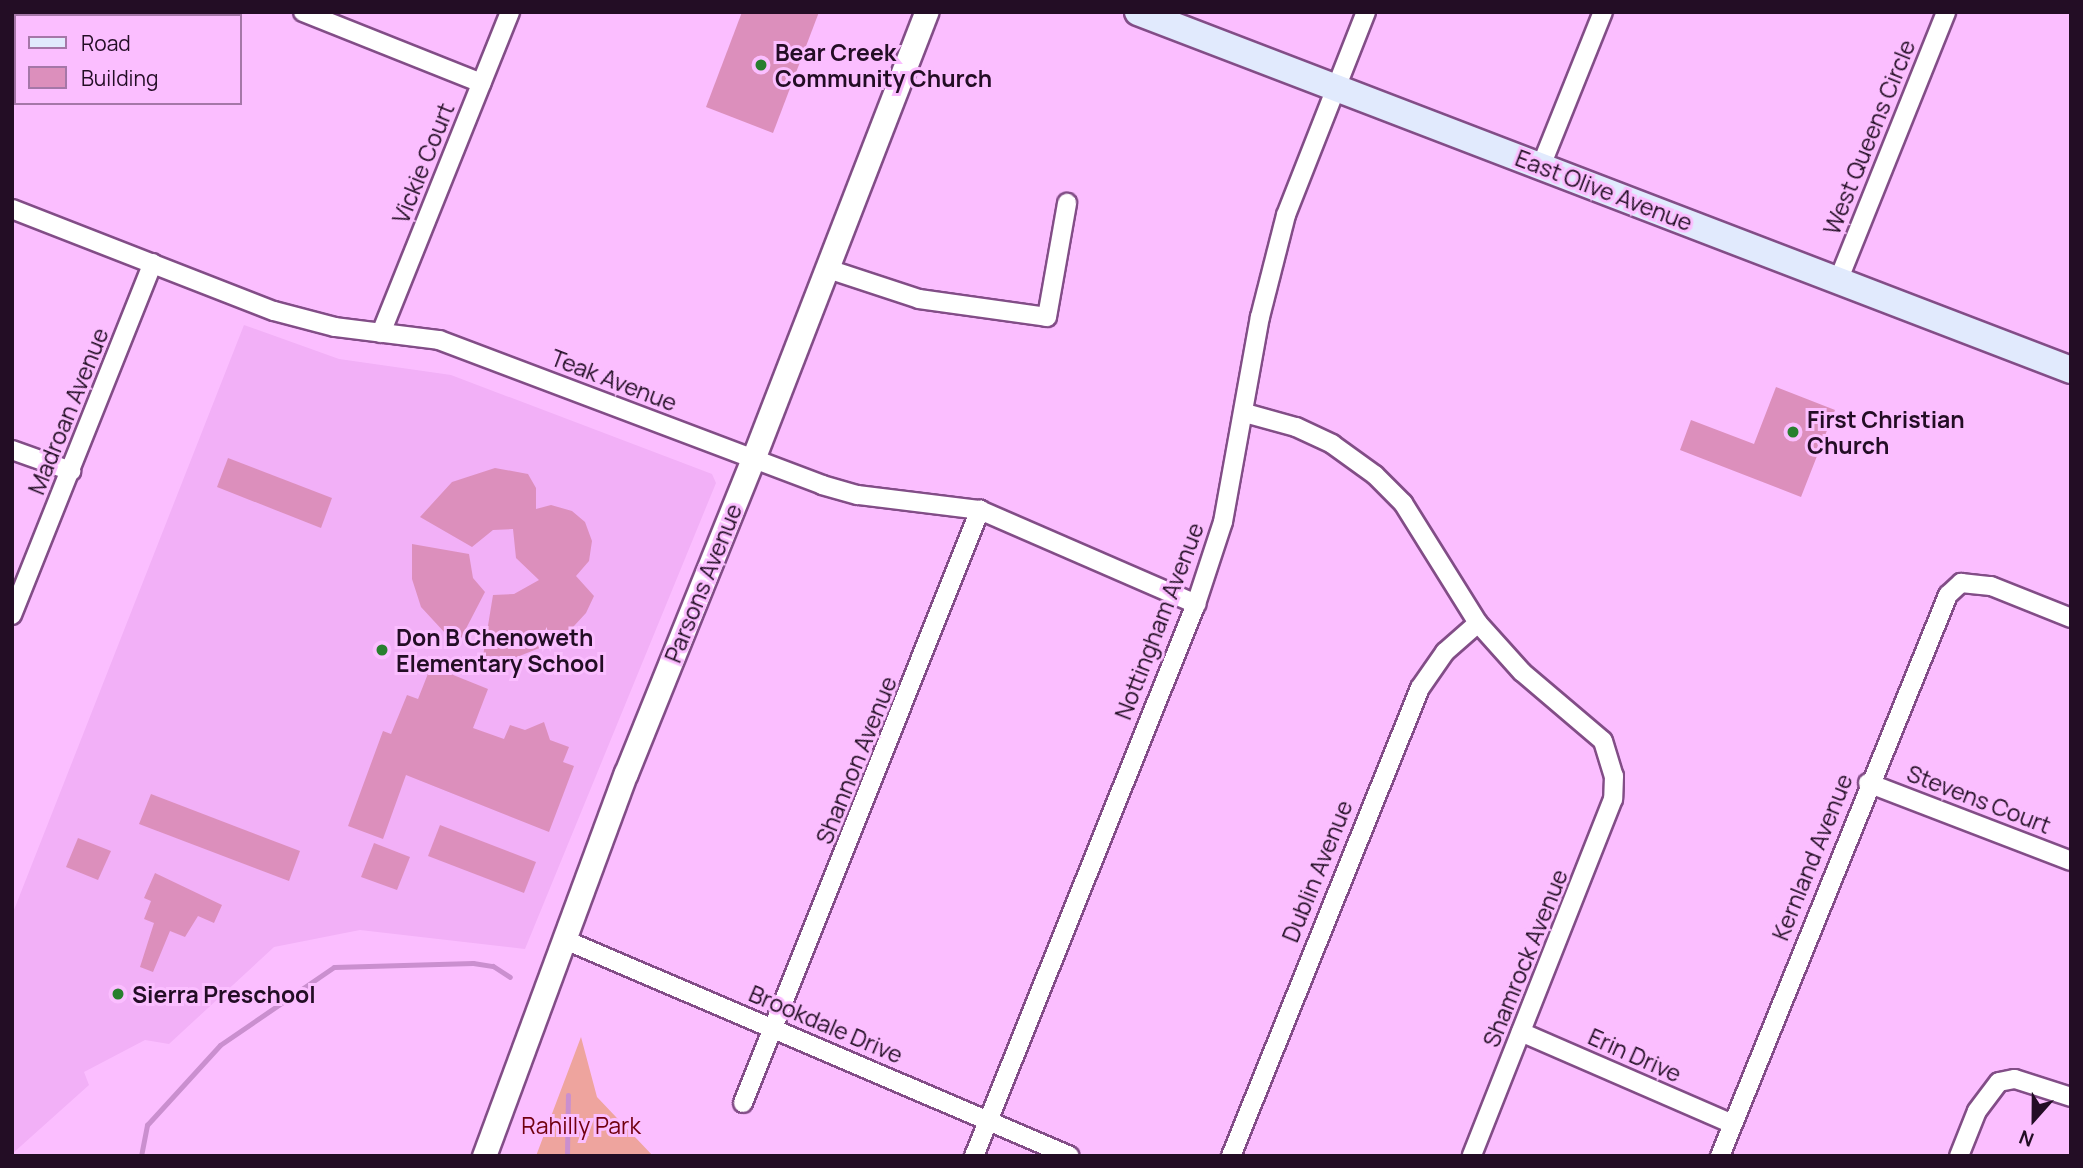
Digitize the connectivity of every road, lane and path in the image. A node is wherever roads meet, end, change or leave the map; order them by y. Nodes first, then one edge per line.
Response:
1 (303, 12) edge
2 (510, 12) edge
3 (926, 12) edge
4 (1138, 12) edge
5 (1366, 12) edge
6 (1603, 12) edge
7 (1946, 12) edge
8 (481, 83) junction
9 (1336, 88) junction
10 (1541, 166) junction
11 (1067, 203) dead end
12 (12, 209) edge
13 (153, 263) junction
14 (828, 269) junction
15 (1838, 281) junction
16 (381, 333) junction
17 (2071, 370) edge
18 (1245, 413) junction
19 (12, 450) edge
20 (754, 459) junction
21 (71, 471) junction
22 (980, 510) junction
23 (1196, 604) junction
24 (12, 615) edge
25 (2071, 618) edge
26 (1478, 623) junction
27 (1868, 783) junction
28 (2071, 862) edge
29 (563, 939) junction
30 (774, 1027) junction
31 (1521, 1032) junction
32 (2071, 1097) edge
33 (743, 1103) dead end
34 (989, 1121) junction
35 (1730, 1123) junction
36 (484, 1156) edge
37 (974, 1156) edge
38 (1070, 1156) edge
39 (1231, 1156) edge
40 (1472, 1156) edge
41 (1720, 1156) edge
42 (1959, 1156) edge

1 - 8 street
2 - 8 street, Vickie Court
3 - 14 street, Parsons Avenue
4 - 9 main road, East Olive Avenue
5 - 9 street, Nottingham Avenue
6 - 10 street
7 - 15 street, West Queens Circle
8 - 16 street, Vickie Court
9 - 10 main road, East Olive Avenue
9 - 18 street, Nottingham Avenue
10 - 15 main road, East Olive Avenue
11 - 14 street
12 - 13 street, Teak Avenue
13 - 16 street, Teak Avenue
13 - 21 street, Madroan Avenue
14 - 20 street, Parsons Avenue
15 - 17 main road, East Olive Avenue
16 - 20 street, Teak Avenue
18 - 23 street, Nottingham Avenue
18 - 26 street
19 - 21 street
20 - 22 street, Teak Avenue
20 - 29 street, Parsons Avenue
21 - 24 street, Madroan Avenue
22 - 23 street, Teak Avenue
22 - 30 street, Shannon Avenue
23 - 34 street, Nottingham Avenue
25 - 27 street, Kernland Avenue
26 - 31 street, Shamrock Avenue
26 - 39 street, Dublin Avenue
27 - 28 street, Stevens Court
27 - 35 street, Kernland Avenue
29 - 30 street, Brookdale Drive
29 - 36 street, Parsons Avenue
30 - 33 street, Shannon Avenue
30 - 34 street, Brookdale Drive
31 - 35 street, Erin Drive
31 - 40 street, Shamrock Avenue
32 - 42 street
34 - 37 street, Nottingham Avenue
34 - 38 street, Brookdale Drive
35 - 41 street, Kernland Avenue

